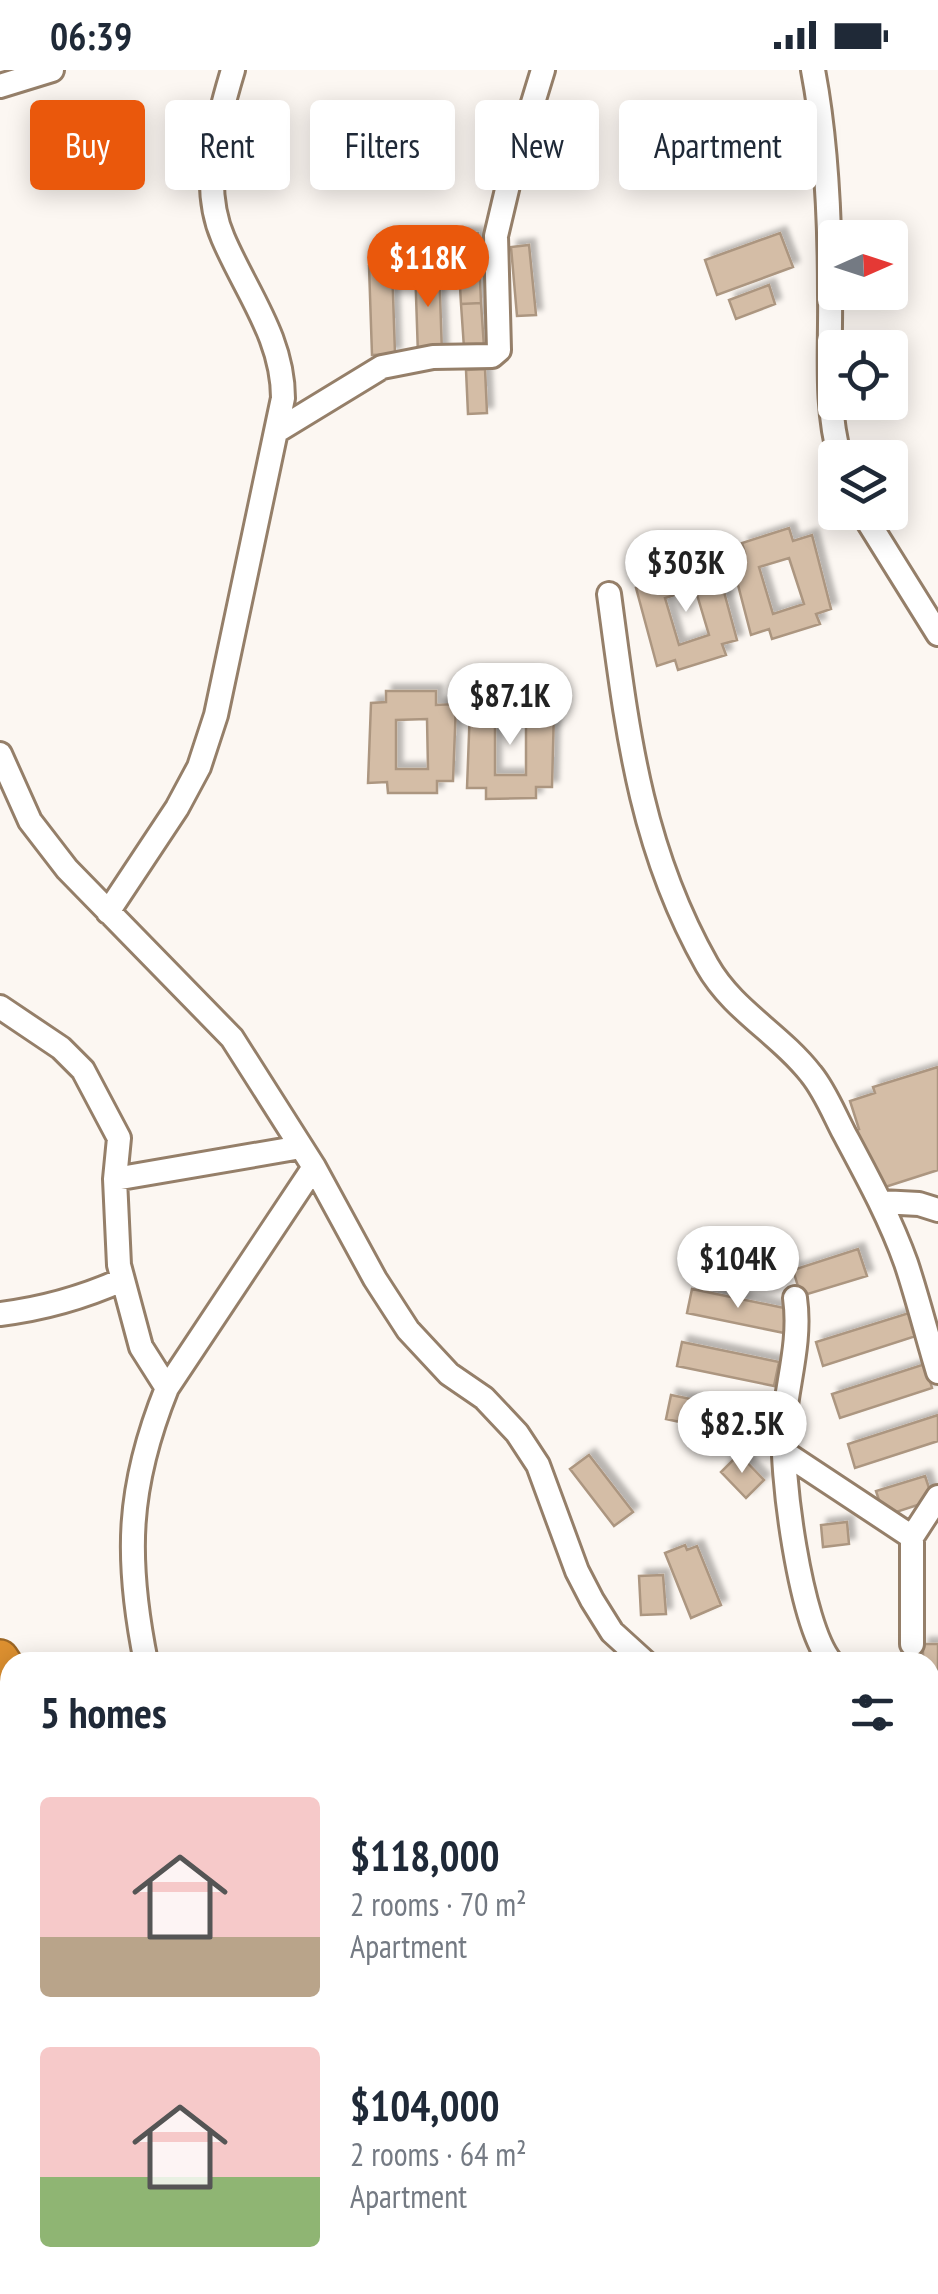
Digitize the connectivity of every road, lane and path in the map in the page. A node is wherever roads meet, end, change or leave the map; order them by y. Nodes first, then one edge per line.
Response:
1 (52, 70) edge
2 (233, 70) edge
3 (543, 70) edge
4 (812, 70) edge
5 (0, 86) edge
6 (277, 431) junction
7 (837, 440) edge
8 (873, 530) edge
9 (609, 594) dead end
10 (938, 634) edge
11 (0, 754) edge
12 (108, 912) junction
13 (6, 1016) edge
14 (301, 1146) junction
15 (314, 1167) junction
16 (115, 1179) junction
17 (881, 1202) junction
18 (938, 1210) edge
19 (122, 1280) junction
20 (794, 1298) dead end
21 (0, 1314) edge
22 (938, 1372) edge
23 (167, 1388) junction
24 (785, 1453) junction
25 (938, 1497) edge
26 (923, 1530) edge
27 (912, 1644) dead end
28 (145, 1652) edge
29 (634, 1652) edge
30 (825, 1652) edge

1 - 5 street
2 - 6 street
3 - 6 street
4 - 7 street
6 - 12 street
8 - 10 street
9 - 17 street
11 - 12 street
12 - 14 street
13 - 16 street
14 - 15 street
14 - 16 street
15 - 23 street
15 - 29 street
16 - 19 street
17 - 18 street
17 - 22 street
19 - 21 street
19 - 23 street
20 - 24 street
23 - 28 street
24 - 26 street
24 - 30 street
25 - 26 street
26 - 27 street

